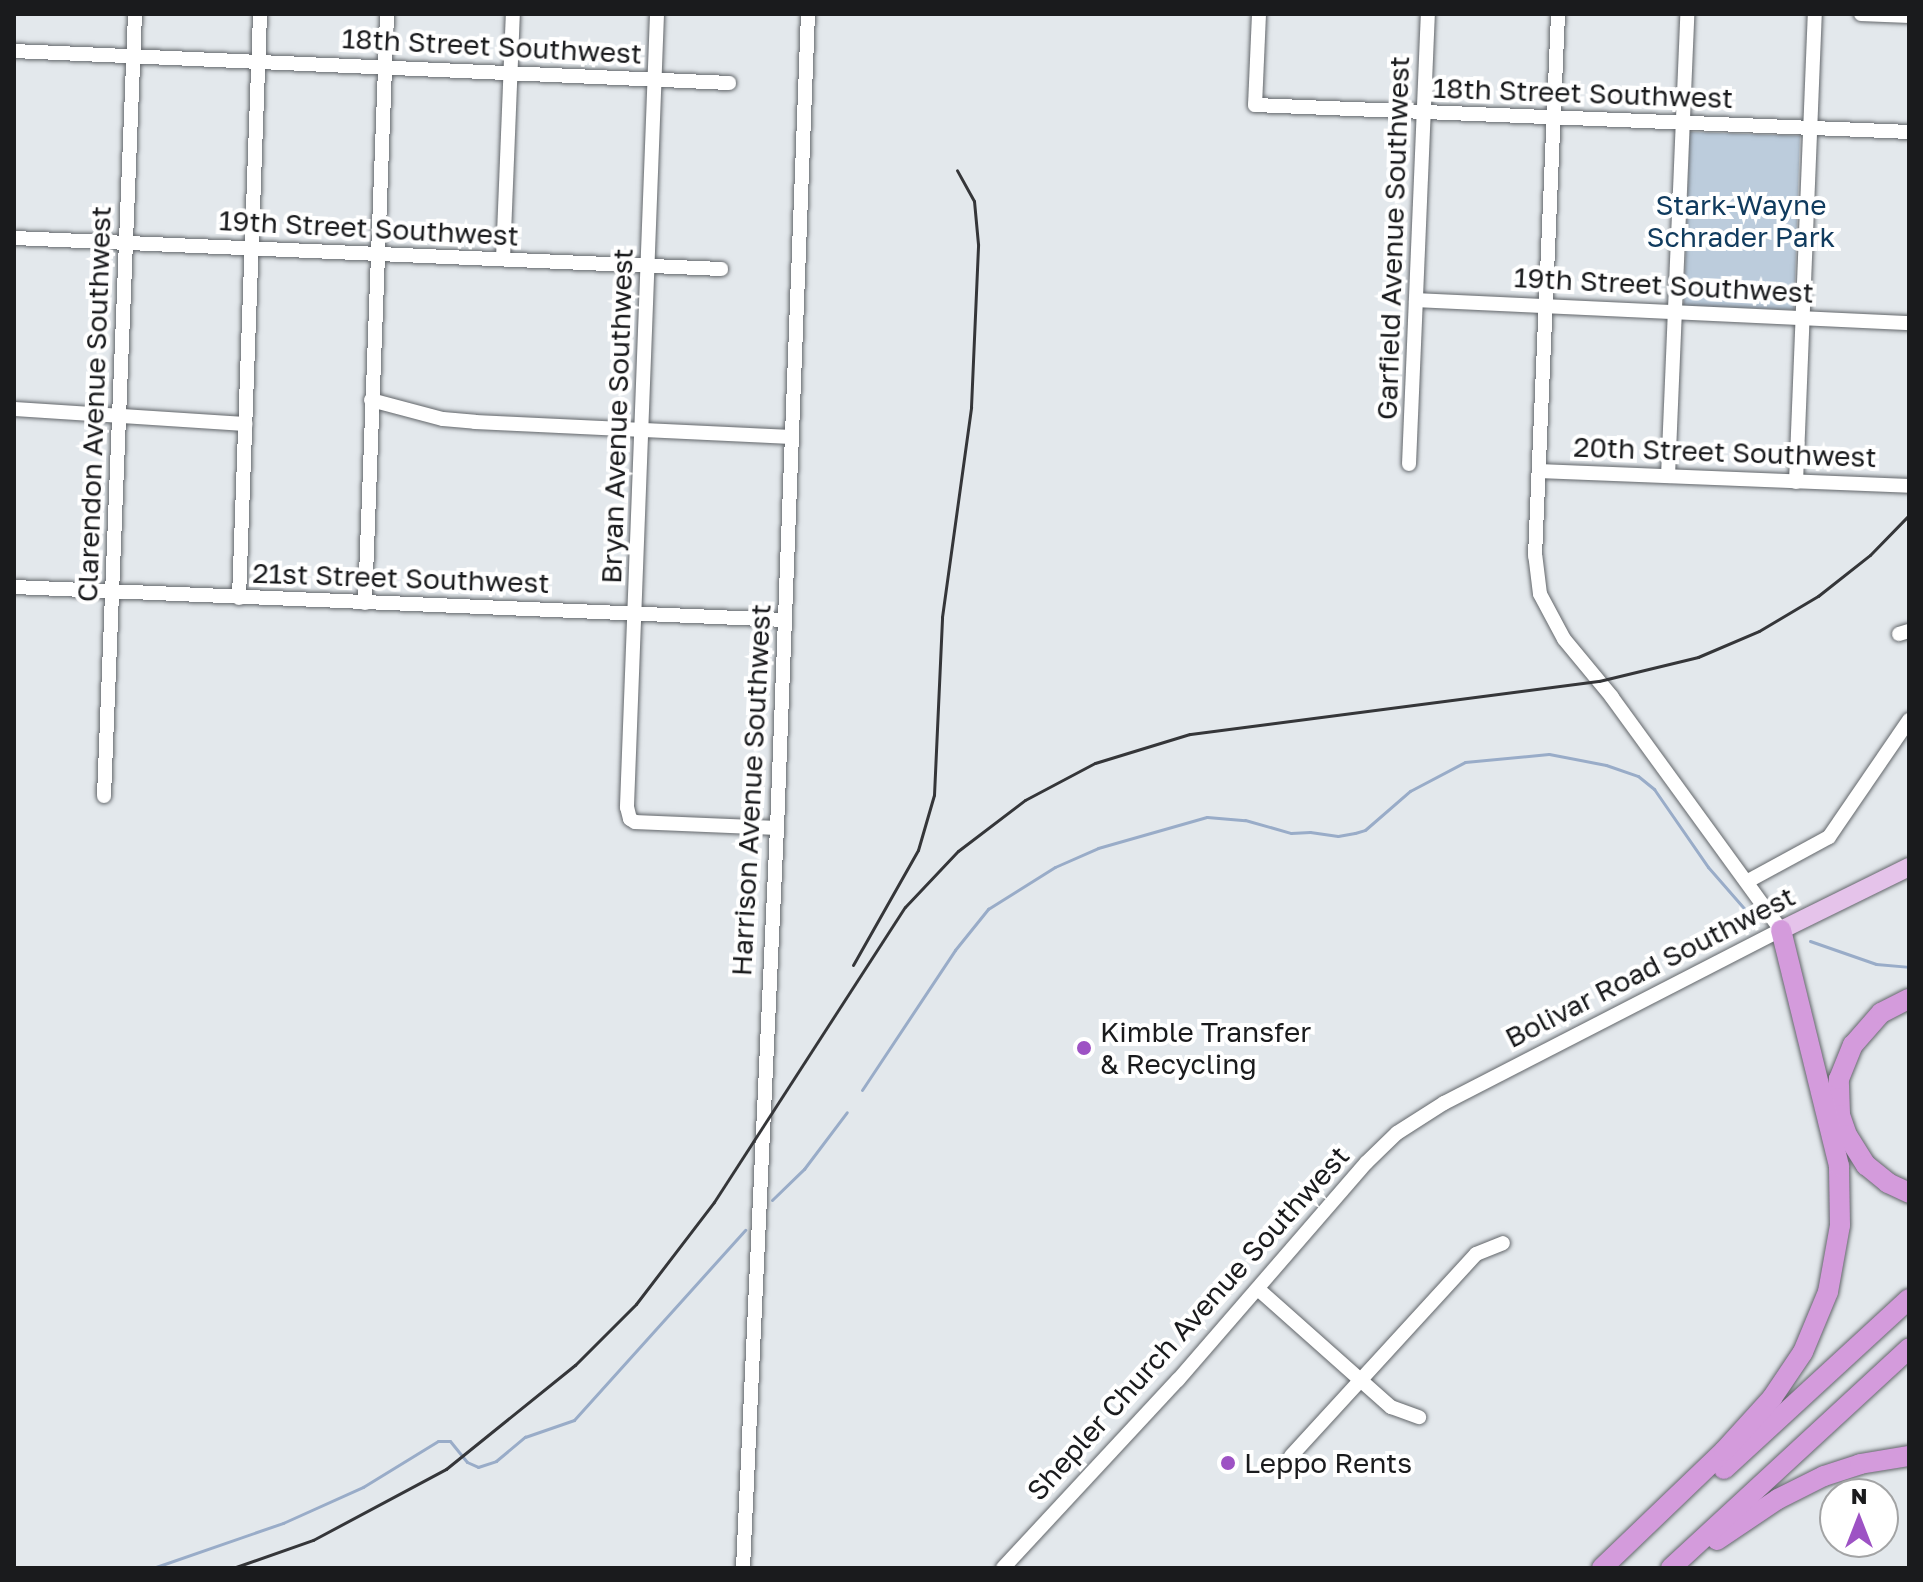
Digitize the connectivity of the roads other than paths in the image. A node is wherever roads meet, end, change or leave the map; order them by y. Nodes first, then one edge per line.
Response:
1 (135, 14) edge
2 (260, 14) edge
3 (387, 14) edge
4 (513, 14) edge
5 (657, 14) edge
6 (808, 14) edge
7 (1259, 14) edge
8 (1428, 14) edge
9 (1558, 14) edge
10 (1687, 14) edge
11 (1815, 14) edge
12 (1861, 14) edge
13 (1909, 16) edge
14 (14, 51) edge
15 (134, 56) junction
16 (258, 62) junction
17 (385, 67) junction
18 (511, 72) junction
19 (655, 79) junction
20 (729, 83) dead end
21 (1424, 112) junction
22 (1554, 118) junction
23 (1682, 123) junction
24 (1811, 128) junction
25 (1909, 132) edge
26 (14, 238) edge
27 (127, 243) junction
28 (252, 249) junction
29 (378, 254) junction
30 (503, 259) junction
31 (648, 266) junction
32 (721, 269) dead end
33 (1416, 300) junction
34 (1546, 306) junction
35 (1674, 312) junction
36 (1803, 318) junction
37 (1909, 323) edge
38 (371, 400) junction
39 (14, 409) edge
40 (121, 416) junction
41 (246, 424) junction
42 (643, 430) junction
43 (792, 437) junction
44 (1409, 464) dead end
45 (1539, 471) junction
46 (1668, 476) junction
47 (1796, 482) junction
48 (1909, 486) edge
49 (14, 587) edge
50 (113, 591) junction
51 (239, 598) junction
52 (365, 603) junction
53 (636, 614) junction
54 (785, 620) junction
55 (1909, 720) edge
56 (104, 796) dead end
57 (777, 828) junction
58 (1909, 867) edge
59 (1748, 881) junction
60 (1781, 930) junction
61 (1909, 999) edge
62 (1840, 1114) junction
63 (1417, 1119) joint
64 (1909, 1193) edge
65 (1503, 1243) dead end
66 (1258, 1289) junction
67 (1909, 1299) edge
68 (1909, 1348) edge
69 (1359, 1380) junction
70 (1419, 1417) dead end
71 (1291, 1456) dead end
72 (1909, 1456) edge
73 (743, 1568) edge
74 (1003, 1568) edge
75 (1602, 1568) edge
76 (1617, 1568) edge
77 (1671, 1568) edge
78 (1683, 1568) edge

1 - 15 street, Clarendon Avenue Southwest
2 - 16 street
3 - 17 street
4 - 18 street
5 - 19 street, Bryan Avenue Southwest
6 - 43 street, Harrison Avenue Southwest
7 - 21 street, 18th Street Southwest
8 - 21 street, Garfield Avenue Southwest
9 - 22 street
10 - 23 street
11 - 24 street
12 - 13 street
14 - 15 street, 18th Street Southwest
15 - 16 street, 18th Street Southwest
15 - 27 street, Clarendon Avenue Southwest
16 - 17 street, 18th Street Southwest
16 - 28 street
17 - 18 street, 18th Street Southwest
17 - 29 street
18 - 19 street, 18th Street Southwest
18 - 30 street
19 - 20 street, 18th Street Southwest
19 - 31 street, Bryan Avenue Southwest
21 - 22 street, 18th Street Southwest
21 - 33 street, Garfield Avenue Southwest
22 - 23 street, 18th Street Southwest
22 - 34 street
23 - 24 street, 18th Street Southwest
23 - 35 street
24 - 25 street, 18th Street Southwest
24 - 36 street
26 - 27 street, 19th Street Southwest
27 - 28 street, 19th Street Southwest
27 - 40 street, Clarendon Avenue Southwest
28 - 29 street, 19th Street Southwest
28 - 41 street
29 - 30 street, 19th Street Southwest
29 - 38 street
30 - 31 street, 19th Street Southwest
31 - 32 street, 19th Street Southwest
31 - 42 street, Bryan Avenue Southwest
33 - 34 street, 19th Street Southwest
33 - 44 street, Garfield Avenue Southwest
34 - 35 street, 19th Street Southwest
34 - 45 street
35 - 36 street, 19th Street Southwest
35 - 46 street
36 - 37 street, 19th Street Southwest
36 - 47 street
38 - 42 street
38 - 52 street
39 - 40 street
40 - 41 street
40 - 50 street, Clarendon Avenue Southwest
41 - 51 street
42 - 43 street
42 - 53 street, Bryan Avenue Southwest
43 - 54 street, Harrison Avenue Southwest
45 - 46 street, 20th Street Southwest
45 - 59 street
46 - 47 street, 20th Street Southwest
47 - 48 street, 20th Street Southwest
49 - 50 street, 21st Street Southwest
50 - 51 street, 21st Street Southwest
50 - 56 street, Clarendon Avenue Southwest
51 - 52 street, 21st Street Southwest
52 - 53 street, 21st Street Southwest
53 - 54 street, 21st Street Southwest
53 - 57 street, Bryan Avenue Southwest
54 - 57 street, Harrison Avenue Southwest
55 - 59 street
57 - 73 street, Harrison Avenue Southwest
58 - 60 main road, Bolivar Road Southwest
59 - 60 street
60 - 62 highway
60 - 63 street, Bolivar Road Southwest
60 - 75 highway
61 - 62 highway
62 - 64 highway
63 - 66 street, Shepler Church Avenue Southwest
65 - 69 street
66 - 69 street
66 - 74 street, Shepler Church Avenue Southwest
67 - 76 highway
68 - 77 highway
69 - 70 street
69 - 71 street
72 - 78 highway

